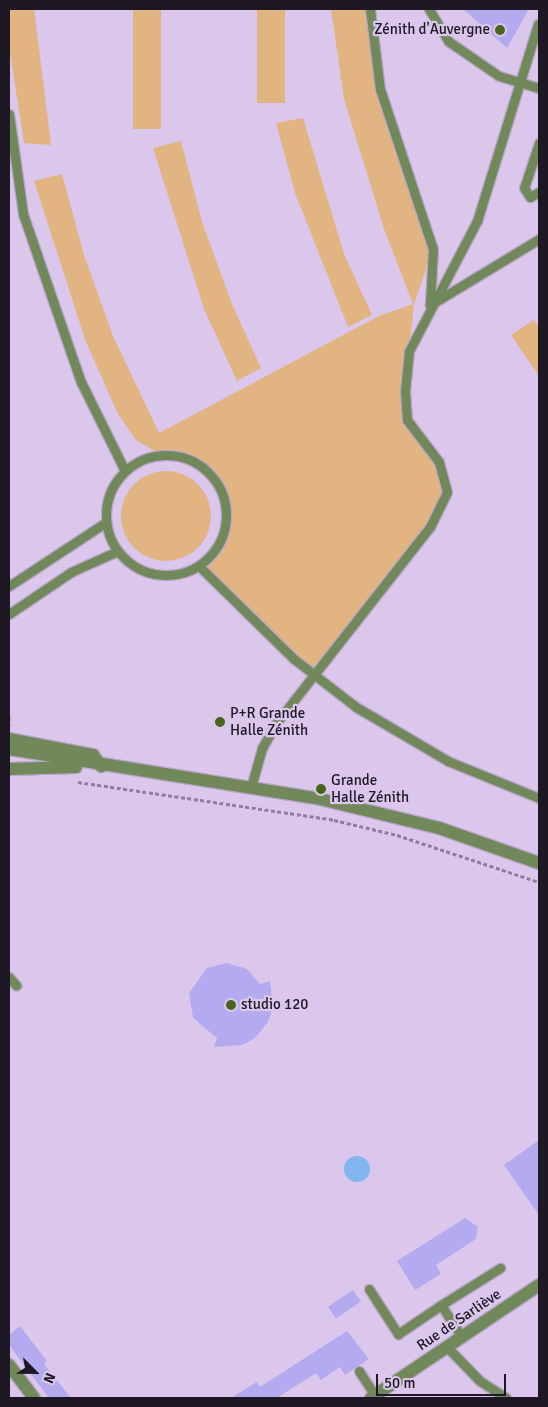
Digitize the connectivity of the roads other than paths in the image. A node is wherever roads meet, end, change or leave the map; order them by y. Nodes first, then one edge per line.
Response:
1 (370, 9) edge
2 (429, 9) edge
3 (538, 24) edge
4 (519, 84) junction
5 (539, 88) edge
6 (9, 114) edge
7 (539, 143) edge
8 (539, 192) edge
9 (539, 239) edge
10 (430, 306) junction
11 (125, 471) junction
12 (106, 522) junction
13 (118, 551) junction
14 (199, 566) junction
15 (9, 586) edge
16 (9, 614) edge
17 (314, 676) junction
18 (9, 739) edge
19 (9, 749) edge
20 (101, 766) junction
21 (9, 769) edge
22 (251, 787) junction
23 (539, 798) edge
24 (539, 863) edge
25 (9, 977) edge
26 (16, 985) dead end
27 (500, 1268) dead end
28 (539, 1285) edge
29 (369, 1289) dead end
30 (441, 1305) junction
31 (462, 1337) junction
32 (447, 1347) junction
33 (9, 1365) edge
34 (360, 1372) dead end
35 (373, 1397) edge
36 (34, 1398) edge
37 (506, 1398) edge

1 - 10 lane
2 - 4 lane
3 - 4 lane
4 - 5 lane
4 - 10 lane
6 - 11 lane
7 - 8 lane
9 - 10 lane
10 - 17 lane
11 - 12 lane
11 - 14 lane
12 - 13 lane
12 - 15 lane
13 - 14 lane
13 - 16 lane
14 - 17 lane
17 - 22 lane
17 - 23 lane
18 - 20 street
19 - 20 street
20 - 21 street
20 - 22 street
22 - 24 street
25 - 26 lane
27 - 30 lane
28 - 31 street, Rue de Sarliève
29 - 30 lane
30 - 31 lane
31 - 32 street, Rue de Sarliève
32 - 35 street, Rue de Sarliève
32 - 37 lane
33 - 36 street
34 - 35 lane

